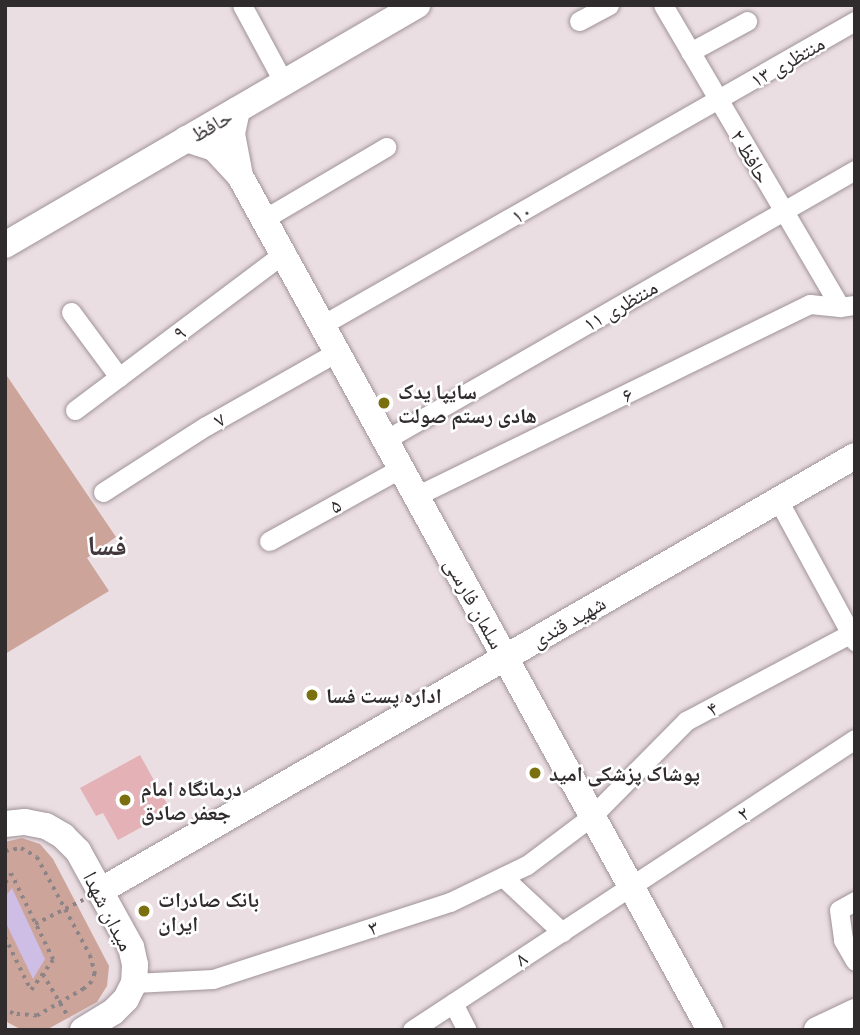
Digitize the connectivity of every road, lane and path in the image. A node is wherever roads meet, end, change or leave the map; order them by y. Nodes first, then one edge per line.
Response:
1 (242, 5) edge
2 (417, 5) edge
3 (610, 5) edge
4 (663, 5) edge
5 (579, 21) dead end
6 (747, 21) dead end
7 (855, 22) edge
8 (691, 52) junction
9 (284, 83) junction
10 (719, 101) junction
11 (237, 110) junction
12 (186, 139) junction
13 (386, 146) dead end
14 (855, 170) edge
15 (240, 176) junction
16 (783, 211) junction
17 (264, 219) junction
18 (5, 244) edge
19 (283, 254) junction
20 (848, 306) edge
21 (71, 312) dead end
22 (322, 325) junction
23 (337, 352) junction
24 (119, 377) junction
25 (75, 410) dead end
26 (385, 440) junction
27 (855, 456) edge
28 (401, 468) junction
29 (103, 492) dead end
30 (416, 496) junction
31 (778, 500) junction
32 (269, 541) dead end
33 (853, 635) edge
34 (505, 658) junction
35 (855, 739) edge
36 (592, 816) junction
37 (5, 824) edge
38 (5, 851) edge
39 (503, 877) junction
40 (5, 883) edge
41 (631, 887) junction
42 (100, 891) junction
43 (855, 901) edge
44 (66, 908) junction
45 (35, 924) junction
46 (562, 932) junction
47 (6, 940) edge
48 (855, 961) edge
49 (43, 974) junction
50 (134, 983) junction
51 (60, 1003) junction
52 (453, 1003) junction
53 (5, 1008) edge
54 (855, 1012) edge
55 (81, 1026) edge
56 (412, 1030) edge
57 (467, 1030) edge
58 (710, 1030) edge
59 (817, 1030) edge

1 - 9 street
2 - 9 street, حافظ
3 - 5 street
4 - 8 street, حافظ ۲
6 - 8 street
7 - 10 street, منتظری ۱۳
8 - 10 street, حافظ ۲
9 - 11 street, حافظ
10 - 16 street, حافظ ۲
10 - 22 street, ۱۰
11 - 12 street, حافظ
11 - 15 street
12 - 15 street
12 - 18 street, حافظ
13 - 17 street
14 - 16 street, منتظری ۱۱
15 - 17 street, سلمان فارسی
16 - 20 street, حافظ ۲
16 - 26 street, منتظری ۱۱
17 - 19 street, سلمان فارسی
19 - 22 street, سلمان فارسی
19 - 24 street, ۹
20 - 30 street, ۶
21 - 24 street
22 - 23 street, سلمان فارسی
23 - 26 street, سلمان فارسی
23 - 29 street, ۷
24 - 25 street, ۹
26 - 28 street, سلمان فارسی
27 - 31 street, شهید قندی
28 - 30 street, سلمان فارسی
28 - 32 street, ۵
30 - 34 street, سلمان فارسی
31 - 33 street
31 - 34 street, شهید قندی
33 - 36 street, ۴
34 - 36 street, سلمان فارسی
34 - 42 street, شهید قندی
35 - 41 street, ۲
36 - 39 street, ۳
36 - 41 street, سلمان فارسی
37 - 42 street, میدان شهدا
38 - 44 path
39 - 46 street
39 - 50 street, ۳
40 - 45 path
41 - 46 street, ۸
41 - 58 street, سلمان فارسی
42 - 44 path
42 - 50 street, میدان شهدا
43 - 48 street
44 - 45 path
44 - 51 path
45 - 49 path
46 - 52 street, ۸
47 - 49 path
49 - 51 path
50 - 55 street
51 - 53 path
51 - 55 path
52 - 56 street, ۸
52 - 57 street
54 - 59 street

